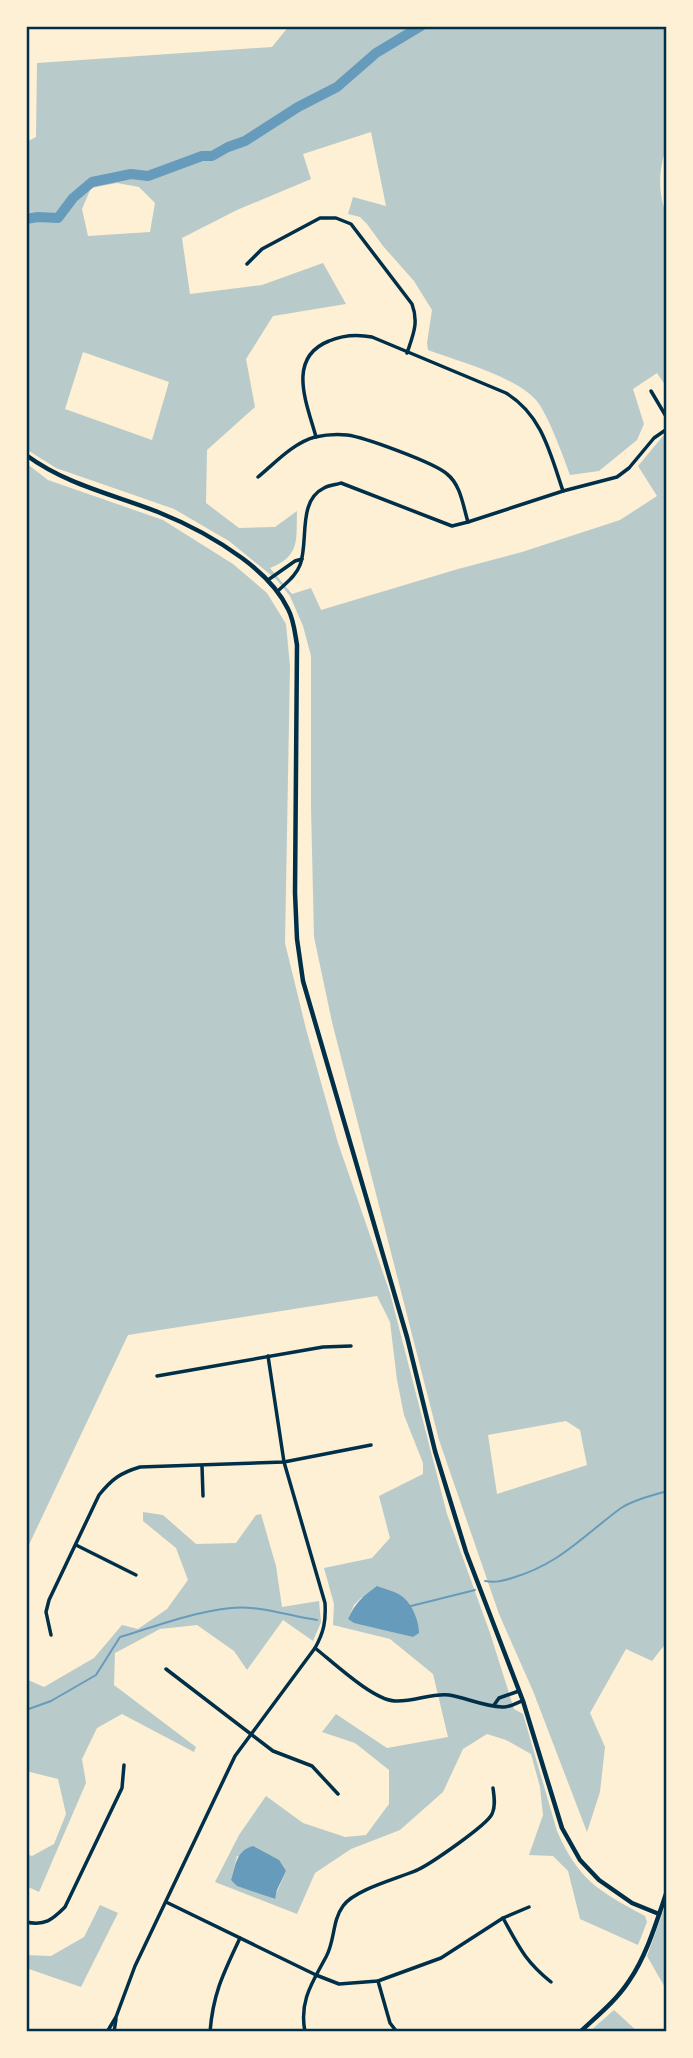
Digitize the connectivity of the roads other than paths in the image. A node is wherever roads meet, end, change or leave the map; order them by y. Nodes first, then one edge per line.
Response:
1 (247, 264) dead end
2 (407, 353) junction
3 (651, 391) dead end
4 (667, 418) edge
5 (667, 429) edge
6 (316, 437) junction
7 (26, 456) edge
8 (258, 477) dead end
9 (563, 491) junction
10 (468, 522) junction
11 (302, 559) junction
12 (268, 580) junction
13 (278, 591) junction
14 (351, 1346) dead end
15 (268, 1356) junction
16 (157, 1376) dead end
17 (371, 1445) dead end
18 (284, 1462) junction
19 (202, 1466) junction
20 (203, 1496) dead end
21 (76, 1545) junction
22 (136, 1575) dead end
23 (51, 1634) dead end
24 (315, 1648) junction
25 (166, 1669) dead end
26 (520, 1691) junction
27 (523, 1701) junction
28 (494, 1705) junction
29 (251, 1733) junction
30 (124, 1765) dead end
31 (493, 1788) dead end
32 (338, 1794) dead end
33 (667, 1891) edge
34 (166, 1902) junction
35 (529, 1907) dead end
36 (659, 1914) junction
37 (503, 1917) junction
38 (26, 1922) edge
39 (240, 1938) junction
40 (316, 1975) junction
41 (378, 1981) junction
42 (551, 1982) dead end
43 (116, 2017) junction
44 (107, 2032) edge
45 (114, 2032) edge
46 (210, 2032) edge
47 (304, 2032) edge
48 (397, 2032) edge
49 (580, 2032) edge

1 - 2 street
2 - 6 street
2 - 9 street
3 - 4 street
5 - 9 street
6 - 8 street
6 - 10 street
7 - 12 street
9 - 10 street
10 - 11 street
11 - 12 street
11 - 13 street
12 - 13 street
13 - 26 street
14 - 15 street
15 - 16 street
15 - 18 street
17 - 18 street
18 - 19 street
18 - 24 street
19 - 20 street
19 - 21 street
21 - 22 street
21 - 23 street
24 - 28 street
24 - 29 street
25 - 29 street
26 - 27 street
26 - 28 street
27 - 28 street
27 - 36 street
29 - 32 street
29 - 34 street
30 - 38 street
31 - 40 street
33 - 36 street
34 - 39 street
34 - 43 street
35 - 37 street
36 - 49 street
37 - 41 street
37 - 42 street
39 - 40 street
39 - 46 street
40 - 41 street
40 - 47 street
41 - 48 street
43 - 44 street
43 - 45 street

